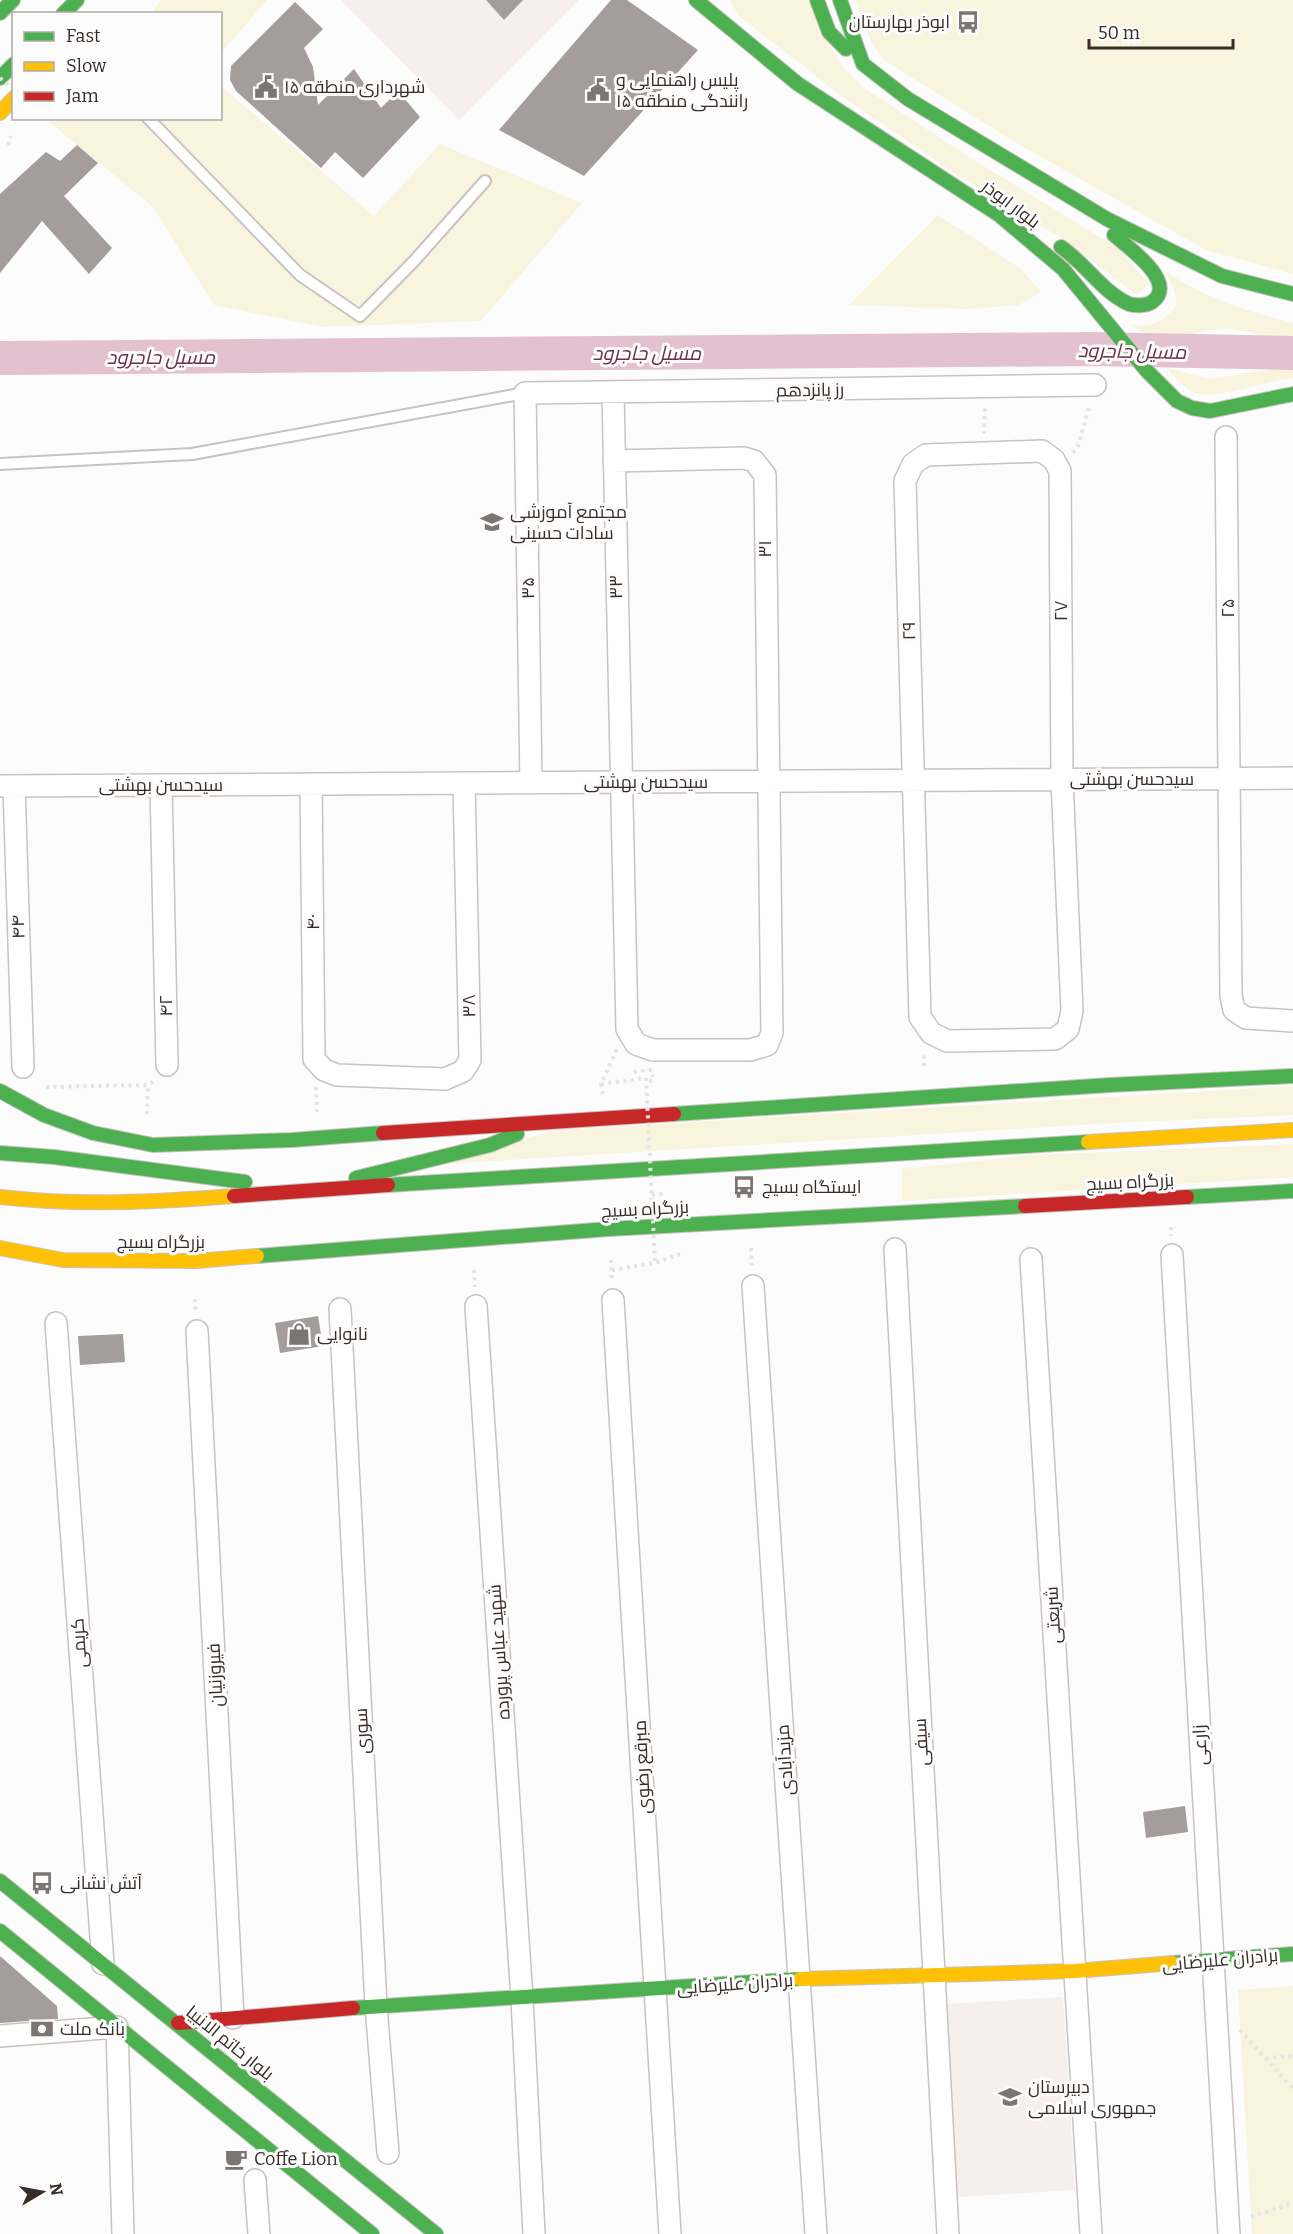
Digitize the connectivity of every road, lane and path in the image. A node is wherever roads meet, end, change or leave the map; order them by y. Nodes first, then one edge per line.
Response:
1 (13, 0) edge
2 (77, 0) edge
3 (696, 0) edge
4 (817, 0) edge
5 (840, 0) edge
6 (726, 8) dead end
7 (65, 12) edge
8 (0, 13) edge
9 (863, 64) junction
10 (12, 66) edge
11 (0, 78) edge
12 (798, 84) junction
13 (12, 88) edge
14 (12, 100) edge
15 (0, 113) edge
16 (150, 120) edge
17 (485, 181) dead end
18 (1087, 207) junction
19 (999, 215) junction
20 (1293, 294) edge
21 (1095, 385) joint
22 (985, 387) junction
23 (525, 393) junction
24 (613, 393) junction
25 (1293, 394) edge
26 (1226, 437) dead end
27 (983, 453) junction
28 (614, 461) junction
29 (0, 464) edge
30 (1059, 471) junction
31 (1293, 778) edge
32 (1062, 779) junction
33 (1229, 779) junction
34 (912, 780) junction
35 (767, 781) junction
36 (620, 782) junction
37 (464, 783) junction
38 (531, 783) junction
39 (311, 784) junction
40 (161, 785) junction
41 (7, 786) edge
42 (920, 1017) joint
43 (1293, 1021) edge
44 (627, 1029) junction
45 (314, 1059) joint
46 (168, 1065) joint
47 (23, 1067) joint
48 (634, 1072) dead end
49 (1293, 1076) edge
50 (646, 1080) junction
51 (601, 1084) junction
52 (148, 1085) junction
53 (0, 1090) edge
54 (147, 1114) dead end
55 (609, 1119) junction
56 (548, 1122) junction
57 (1293, 1130) edge
58 (15, 1141) dead end
59 (0, 1153) edge
60 (54, 1156) junction
61 (307, 1190) junction
62 (1293, 1191) edge
63 (0, 1197) edge
64 (0, 1248) edge
65 (895, 1249) dead end
66 (298, 1253) junction
67 (680, 1254) dead end
68 (1172, 1255) dead end
69 (1031, 1258) dead end
70 (63, 1260) junction
71 (83, 1260) junction
72 (0, 1262) edge
73 (655, 1263) junction
74 (284, 1265) dead end
75 (612, 1270) dead end
76 (98, 1271) dead end
77 (753, 1286) dead end
78 (614, 1300) dead end
79 (476, 1306) dead end
80 (340, 1309) dead end
81 (56, 1323) dead end
82 (197, 1332) dead end
83 (0, 1881) edge
84 (0, 1931) edge
85 (1293, 1954) edge
86 (1212, 1961) junction
87 (103, 1964) junction
88 (1075, 1971) junction
89 (934, 1976) junction
90 (799, 1979) junction
91 (655, 1990) junction
92 (522, 1999) junction
93 (376, 2006) junction
94 (233, 2018) junction
95 (177, 2023) junction
96 (157, 2024) dead end
97 (127, 2026) junction
98 (1240, 2030) dead end
99 (0, 2036) edge
100 (1293, 2056) edge
101 (1266, 2058) junction
102 (1293, 2089) edge
103 (388, 2153) dead end
104 (255, 2180) dead end
105 (1293, 2203) edge
106 (1251, 2217) dead end
107 (123, 2234) edge
108 (259, 2234) edge
109 (372, 2234) edge
110 (436, 2234) edge
111 (534, 2234) edge
112 (670, 2234) edge
113 (816, 2234) edge
114 (948, 2234) edge
115 (1091, 2234) edge
116 (1229, 2234) edge

1 - 8 main road
2 - 7 main road
3 - 12 main road, بلوار ابوذر
4 - 9 main road, بلوار ابوذر
5 - 9 main road
6 - 12 main road
9 - 18 main road, بلوار ابوذر
10 - 11 main road
11 - 13 path, bridge
12 - 19 main road, بلوار ابوذر
14 - 15 main road
16 - 17 lane
18 - 19 main road
18 - 20 main road, بلوار ابوذر
19 - 25 main road, بلوار ابوذر
21 - 22 street, رز پانزدهم
21 - 30 path
22 - 24 street, رز پانزدهم
22 - 27 path
23 - 24 street, رز پانزدهم
23 - 29 lane
23 - 38 street, ۳۵
24 - 28 street, ۳۳
26 - 33 street, ۲۵
27 - 30 street
27 - 34 street, ۲۹
28 - 35 street, ۳۱
28 - 36 street, ۳۳
30 - 32 street, ۲۷
31 - 33 street, سیدحسن بهشتی
32 - 33 street, سیدحسن بهشتی
32 - 34 street, سیدحسن بهشتی
32 - 42 street, ۲۷
33 - 43 street, ۲۵
34 - 35 street, سیدحسن بهشتی
34 - 42 street, ۲۹
35 - 36 street, سیدحسن بهشتی
35 - 44 street
36 - 38 street, سیدحسن بهشتی
36 - 44 street, ۳۳
37 - 38 street, سیدحسن بهشتی
37 - 39 street, سیدحسن بهشتی
37 - 45 street, ۳۸
39 - 40 street, سیدحسن بهشتی
39 - 45 street, ۴۰
40 - 41 street, سیدحسن بهشتی
40 - 46 street, ۴۲
41 - 47 street, ۴۴
44 - 51 path
46 - 52 path
47 - 52 path
48 - 50 path
49 - 55 main road
50 - 51 path
50 - 73 path, bridge
51 - 55 path
52 - 54 path
53 - 56 main road
55 - 56 main road
56 - 61 main road
57 - 61 main road
58 - 60 main road
59 - 60 main road
60 - 61 main road
61 - 63 main road
62 - 66 main road, بزرگراه بسیج
64 - 70 main road, بزرگراه بسیج
65 - 89 street, سیفی
66 - 71 main road, بزرگراه بسیج
66 - 74 lane
67 - 73 path
68 - 86 street, زارعی
69 - 88 street, شریعتی
70 - 71 main road, بزرگراه بسیج
70 - 72 main road
71 - 76 lane
73 - 75 path
77 - 90 street, مزیدآبادی
78 - 91 street, مبرقع رضوی
79 - 92 street, شهید عباس پرورده
80 - 93 street, سوری
81 - 87 street, کریمی
82 - 94 street, فیروزنیان
83 - 87 main road, بلوار خاتم الانبیا
84 - 97 main road
85 - 86 main road, برادران علیرضایی
86 - 88 main road, برادران علیرضایی
86 - 116 street, زارعی
87 - 95 main road, بلوار خاتم الانبیا
88 - 89 main road, برادران علیرضایی
88 - 115 street, شریعتی
89 - 90 main road, برادران علیرضایی
89 - 114 street, سیفی
90 - 91 main road, برادران علیرضایی
90 - 113 street, مزیدآبادی
91 - 92 main road, برادران علیرضایی
91 - 112 street, مبرقع رضوی
92 - 93 main road, برادران علیرضایی
92 - 111 street, شهید عباس پرورده
93 - 94 main road, برادران علیرضایی
93 - 103 street, سوری
94 - 95 main road, برادران علیرضایی
95 - 96 main road, برادران علیرضایی
95 - 110 main road, بلوار خاتم الانبیا
97 - 99 street
97 - 107 street
97 - 109 main road
98 - 101 path
100 - 101 path
101 - 102 path
104 - 108 street
105 - 106 path

